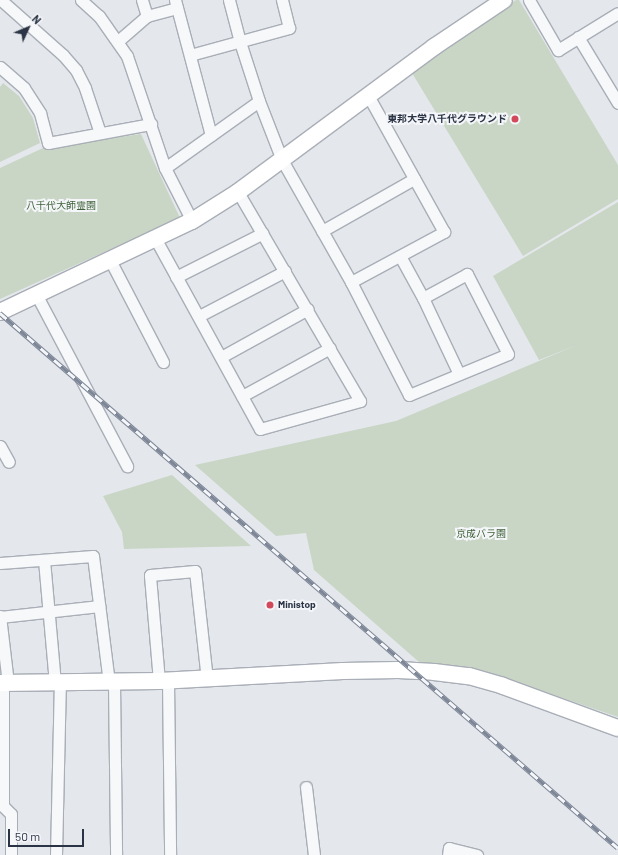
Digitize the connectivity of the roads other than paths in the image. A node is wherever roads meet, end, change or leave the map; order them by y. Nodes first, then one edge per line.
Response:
1 (1, 0) edge
2 (81, 0) edge
3 (142, 0) edge
4 (229, 0) edge
5 (282, 0) edge
6 (504, 0) edge
7 (529, 0) edge
8 (176, 4) edge
9 (618, 13) edge
10 (147, 16) junction
11 (578, 37) junction
12 (118, 41) junction
13 (240, 42) junction
14 (190, 55) junction
15 (2, 72) edge
16 (369, 97) junction
17 (259, 101) junction
18 (618, 103) edge
19 (151, 124) junction
20 (100, 133) junction
21 (211, 135) junction
22 (282, 160) junction
23 (165, 168) junction
24 (414, 179) junction
25 (238, 192) junction
26 (192, 221) junction
27 (322, 231) junction
28 (263, 233) junction
29 (155, 238) junction
30 (400, 256) junction
31 (110, 260) junction
32 (285, 271) junction
33 (176, 277) junction
34 (351, 282) junction
35 (36, 294) junction
36 (423, 298) junction
37 (308, 309) junction
38 (0, 312) edge
39 (198, 316) junction
40 (330, 348) junction
41 (221, 357) junction
42 (163, 362) dead end
43 (459, 374) junction
44 (242, 396) junction
45 (0, 446) edge
46 (9, 462) dead end
47 (127, 466) dead end
48 (44, 560) junction
49 (0, 563) edge
50 (99, 606) junction
51 (50, 612) junction
52 (0, 617) edge
53 (207, 679) junction
54 (164, 681) junction
55 (4, 683) edge
56 (58, 683) junction
57 (112, 683) junction
58 (618, 728) edge
59 (306, 787) dead end
60 (1, 806) edge
61 (11, 855) edge
62 (56, 855) edge
63 (116, 855) edge
64 (170, 855) edge
65 (314, 855) edge
66 (448, 855) edge
67 (476, 855) edge

1 - 20 street
2 - 12 street
3 - 10 street
4 - 13 street
5 - 13 street
6 - 16 street
7 - 11 street
8 - 10 street
8 - 14 street
9 - 11 street
10 - 12 street
11 - 18 street
12 - 19 street
13 - 14 street
13 - 17 street
14 - 21 street
15 - 20 street
16 - 22 street
16 - 24 street
17 - 21 street
17 - 22 street
19 - 20 street
19 - 23 street
21 - 23 street
22 - 25 street
22 - 27 street
23 - 26 street
24 - 27 street
24 - 30 street
25 - 26 street
25 - 28 street
26 - 29 street
27 - 34 street
28 - 32 street
28 - 33 street
29 - 31 street
29 - 33 street
30 - 34 street
30 - 36 street
31 - 35 street
31 - 42 street
32 - 37 street
32 - 39 street
33 - 39 street
34 - 43 street
35 - 38 street
35 - 47 street
36 - 43 street
36 - 43 street
37 - 40 street
37 - 41 street
39 - 41 street
40 - 44 street
40 - 44 street
41 - 44 street
45 - 46 street
48 - 49 street
48 - 50 street
48 - 51 street
50 - 51 street
50 - 57 street
51 - 52 street
51 - 56 street
52 - 55 street
53 - 54 street
53 - 54 street
53 - 58 street
54 - 57 street
54 - 64 street
55 - 56 street
55 - 60 street
56 - 57 street
56 - 62 street
57 - 63 street
59 - 65 street
60 - 61 street
66 - 67 street

